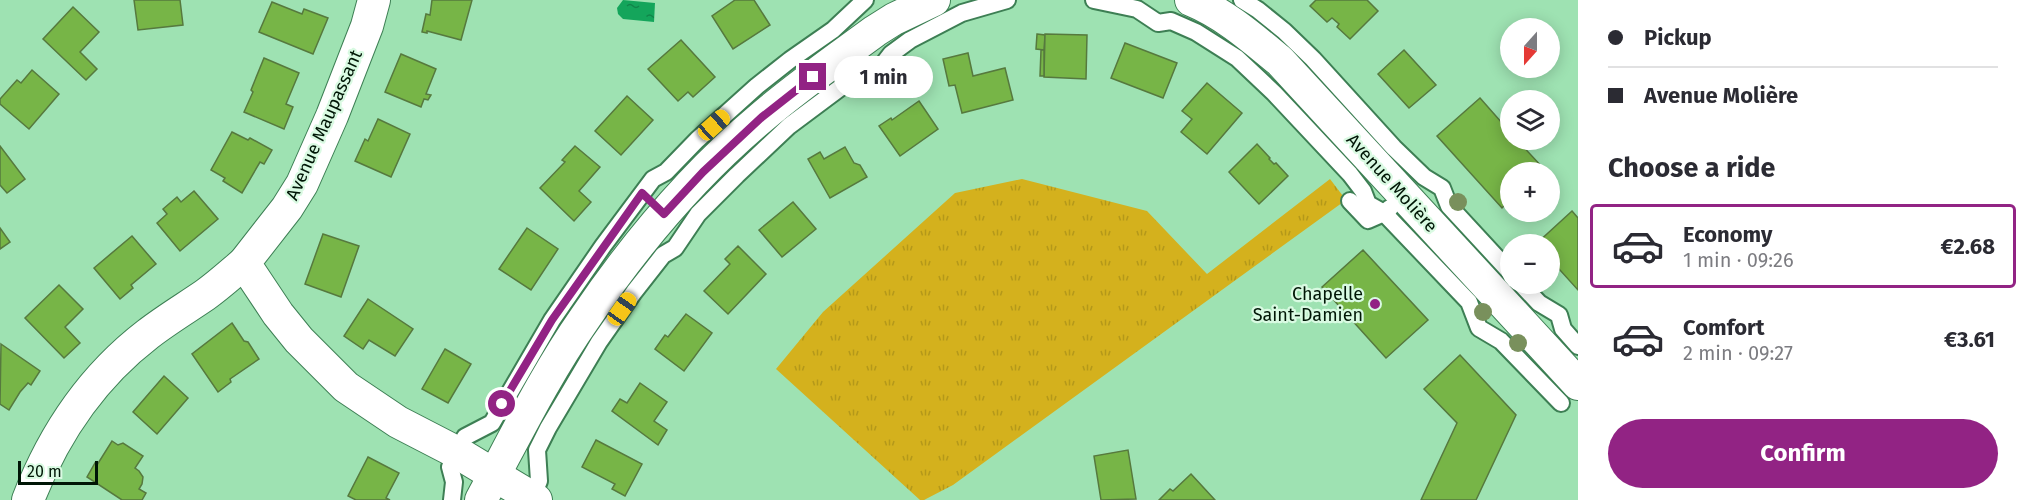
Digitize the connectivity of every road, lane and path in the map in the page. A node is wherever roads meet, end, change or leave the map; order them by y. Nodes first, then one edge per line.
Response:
1 (374, 0) edge
2 (933, 0) edge
3 (1007, 0) edge
4 (1094, 0) edge
5 (1182, 0) edge
6 (1242, 0) edge
7 (1181, 10) edge
8 (872, 24) edge
9 (1404, 195) junction
10 (1350, 201) dead end
11 (664, 213) junction
12 (1500, 261) edge
13 (244, 263) junction
14 (1521, 294) edge
15 (1520, 322) junction
16 (1578, 346) edge
17 (1569, 393) edge
18 (458, 453) junction
19 (488, 488) edge
20 (533, 499) edge
21 (28, 500) edge
22 (452, 500) edge

1 - 13 street, Avenue Maupassant
2 - 8 street
3 - 8 lane
4 - 7 lane
5 - 7 lane
6 - 9 lane
7 - 9 street, Avenue Molière
8 - 11 street
9 - 10 lane
9 - 12 lane
9 - 15 street, Avenue Molière
11 - 18 lane
11 - 19 street
11 - 20 lane
13 - 18 street
13 - 21 street, Avenue Maupassant
14 - 15 lane
15 - 16 lane
15 - 17 street, Avenue Molière
18 - 19 street
18 - 22 lane
19 - 20 street

